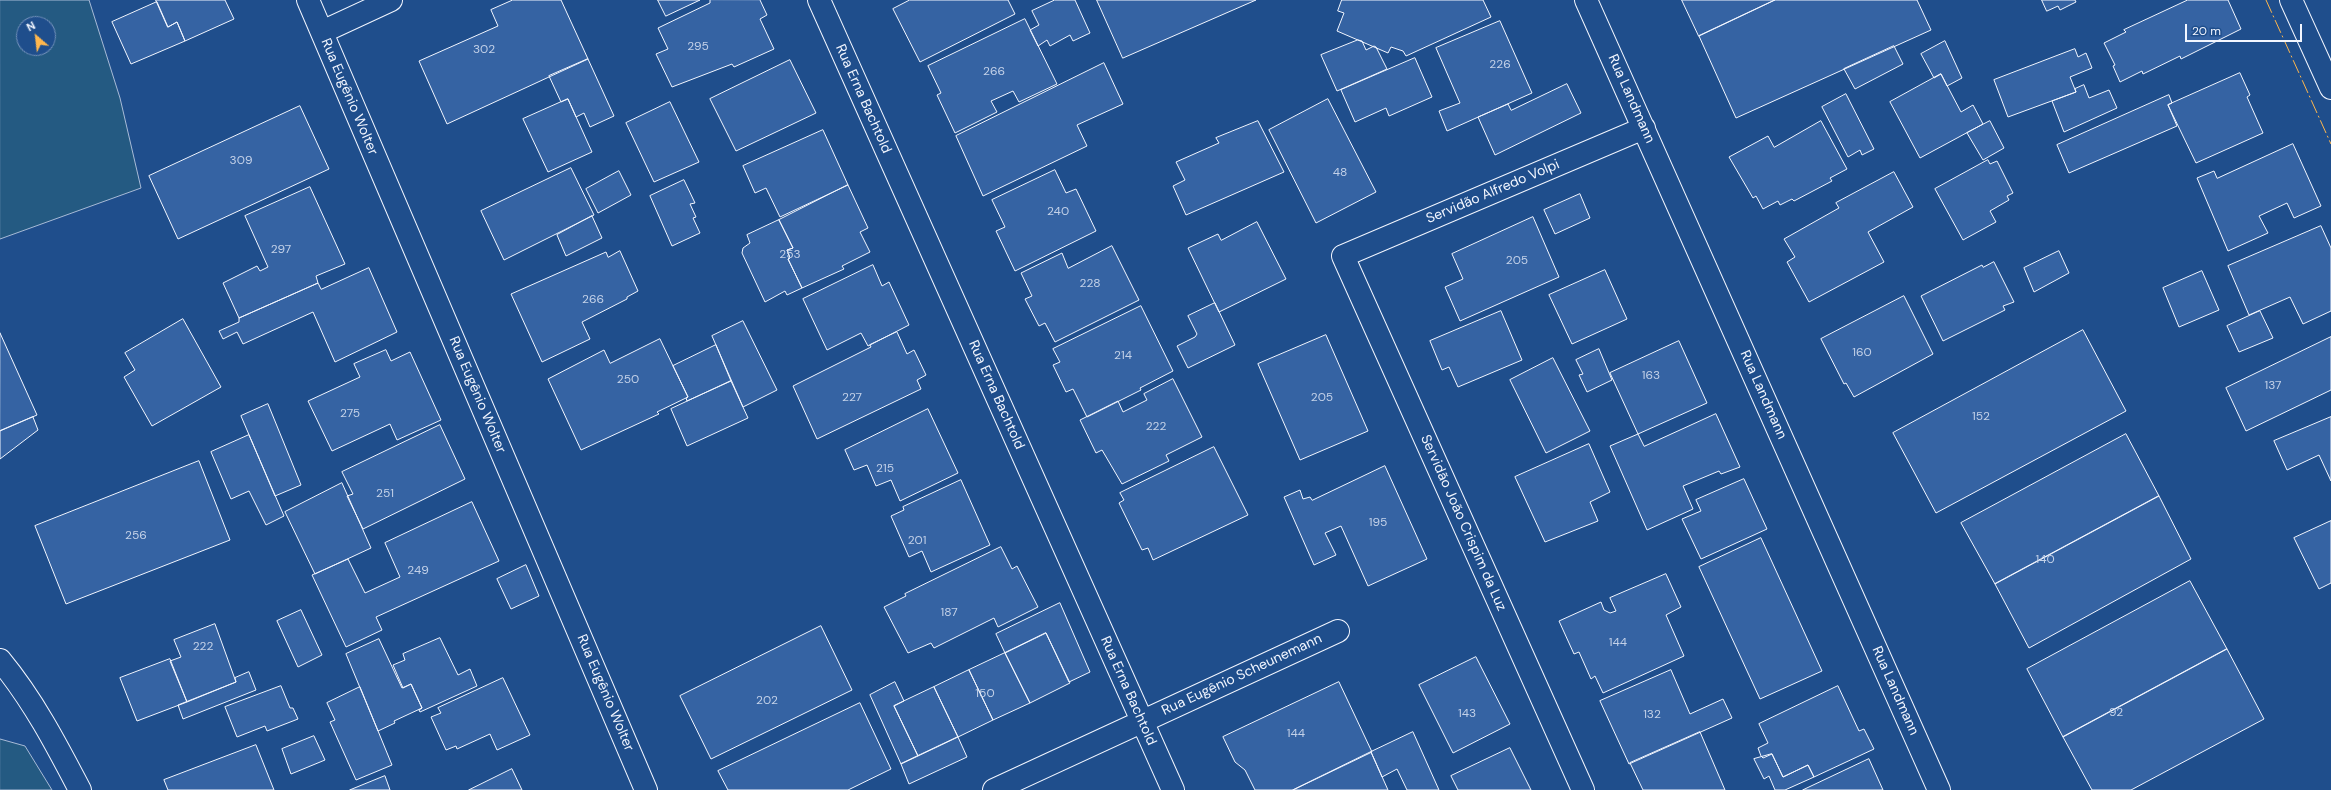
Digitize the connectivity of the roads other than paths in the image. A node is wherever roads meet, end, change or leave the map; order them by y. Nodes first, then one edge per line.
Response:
1 (308, 0) edge
2 (391, 0) edge
3 (819, 0) edge
4 (1586, 0) edge
5 (2291, 0) edge
6 (322, 32) junction
7 (2331, 88) edge
8 (1644, 128) junction
9 (1343, 256) joint
10 (1338, 631) dead end
11 (0, 660) edge
12 (1142, 722) junction
13 (80, 790) edge
14 (646, 790) edge
15 (994, 790) edge
16 (1172, 790) edge
17 (1583, 790) edge
18 (1939, 790) edge

1 - 6 street, Rua Eugênio Wolter
2 - 6 street
3 - 12 street, Rua Erna Bachtold
4 - 8 street, Rua Landmann
5 - 7 street
6 - 14 street, Rua Eugênio Wolter
8 - 9 street, Servidão Alfredo Volpi
8 - 18 street, Rua Landmann
9 - 17 street, Servidão João Crispim da Luz
10 - 12 street, Rua Eugênio Scheunemann
11 - 13 street
12 - 15 street, Rua Eugênio Scheunemann
12 - 16 street, Rua Erna Bachtold

